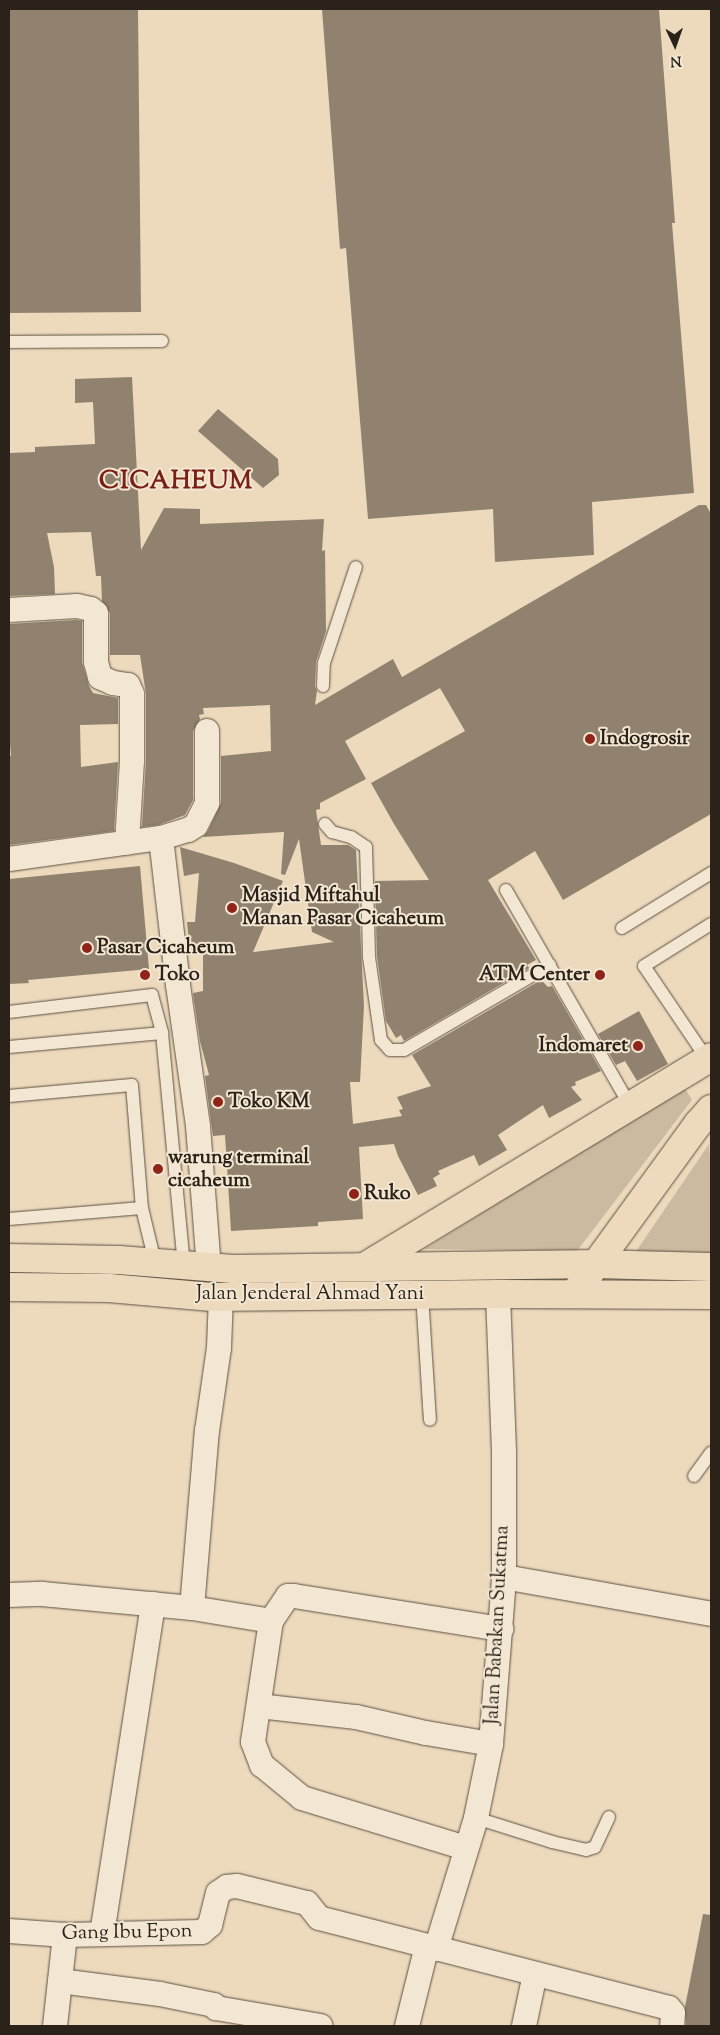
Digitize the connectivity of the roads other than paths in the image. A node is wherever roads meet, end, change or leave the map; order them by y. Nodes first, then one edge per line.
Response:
1 (162, 341) dead end
2 (9, 342) edge
3 (356, 567) dead end
4 (9, 610) edge
5 (323, 686) dead end
6 (207, 731) dead end
7 (325, 824) dead end
8 (161, 838) junction
9 (127, 843) junction
10 (9, 859) edge
11 (711, 873) edge
12 (506, 890) dead end
13 (711, 924) edge
14 (622, 928) dead end
15 (550, 965) junction
16 (9, 1012) edge
17 (162, 1033) junction
18 (9, 1047) edge
19 (710, 1061) edge
20 (9, 1096) edge
21 (630, 1106) junction
22 (711, 1109) edge
23 (142, 1208) junction
24 (9, 1219) edge
25 (9, 1258) edge
26 (155, 1262) junction
27 (598, 1264) junction
28 (366, 1266) junction
29 (197, 1267) junction
30 (711, 1267) edge
31 (9, 1287) edge
32 (575, 1293) junction
33 (422, 1294) junction
34 (498, 1294) junction
35 (711, 1295) edge
36 (222, 1297) junction
37 (430, 1420) dead end
38 (711, 1453) edge
39 (694, 1476) dead end
40 (504, 1576) junction
41 (9, 1595) edge
42 (153, 1604) junction
43 (192, 1608) junction
44 (711, 1614) edge
45 (271, 1621) junction
46 (501, 1629) junction
47 (258, 1706) junction
48 (491, 1744) junction
49 (609, 1817) dead end
50 (476, 1818) junction
51 (466, 1848) junction
52 (9, 1931) edge
53 (102, 1934) junction
54 (65, 1935) junction
55 (432, 1947) junction
56 (535, 1974) junction
57 (60, 1981) junction
58 (215, 2017) edge
59 (54, 2026) edge
60 (320, 2026) edge
61 (407, 2026) edge
62 (524, 2026) edge
63 (672, 2026) edge

1 - 2 lane
3 - 5 lane
4 - 9 street
6 - 8 street
7 - 15 lane
8 - 9 street
8 - 29 street
9 - 10 street
11 - 14 lane
12 - 15 lane
13 - 19 lane
15 - 21 lane
16 - 17 lane
17 - 18 lane
17 - 29 lane
19 - 21 main road, Jalan Jenderal Ahmad Yani
20 - 23 lane
21 - 28 main road, Jalan Jenderal Ahmad Yani
22 - 27 main road
23 - 24 lane
23 - 26 lane
25 - 26 main road, Jalan Jenderal Ahmad Yani
26 - 29 main road, Jalan Jenderal Ahmad Yani
27 - 28 main road, Jalan Jenderal Ahmad Yani
27 - 30 main road, Jalan Jenderal Ahmad Yani
27 - 32 main road
28 - 29 main road, Jalan Jenderal Ahmad Yani
31 - 36 main road, Jalan Jenderal Ahmad Yani
32 - 34 main road, Jalan Jenderal Ahmad Yani
32 - 35 main road, Jalan Jenderal Ahmad Yani
33 - 34 main road, Jalan Jenderal Ahmad Yani
33 - 36 main road, Jalan Jenderal Ahmad Yani
33 - 37 lane
34 - 40 street, Jalan Babakan Sukatma
36 - 43 street
38 - 39 lane
40 - 44 street
40 - 46 street, Jalan Babakan Sukatma
41 - 42 street
42 - 43 street
42 - 53 street
43 - 45 street
45 - 46 street
45 - 47 street
46 - 48 street, Jalan Babakan Sukatma
47 - 48 street
47 - 51 street
48 - 50 street, Jalan Babakan Sukatma
49 - 50 lane
50 - 51 street, Jalan Babakan Sukatma
51 - 55 street, Jalan Babakan Sukatma
52 - 54 street, Gang Ibu Epon
53 - 54 street, Gang Ibu Epon
53 - 55 street, Gang Ibu Epon
54 - 57 street
55 - 56 street
55 - 61 street, Jalan Babakan Sukatma
56 - 62 street
56 - 63 street
57 - 58 street
57 - 59 street
58 - 60 street

